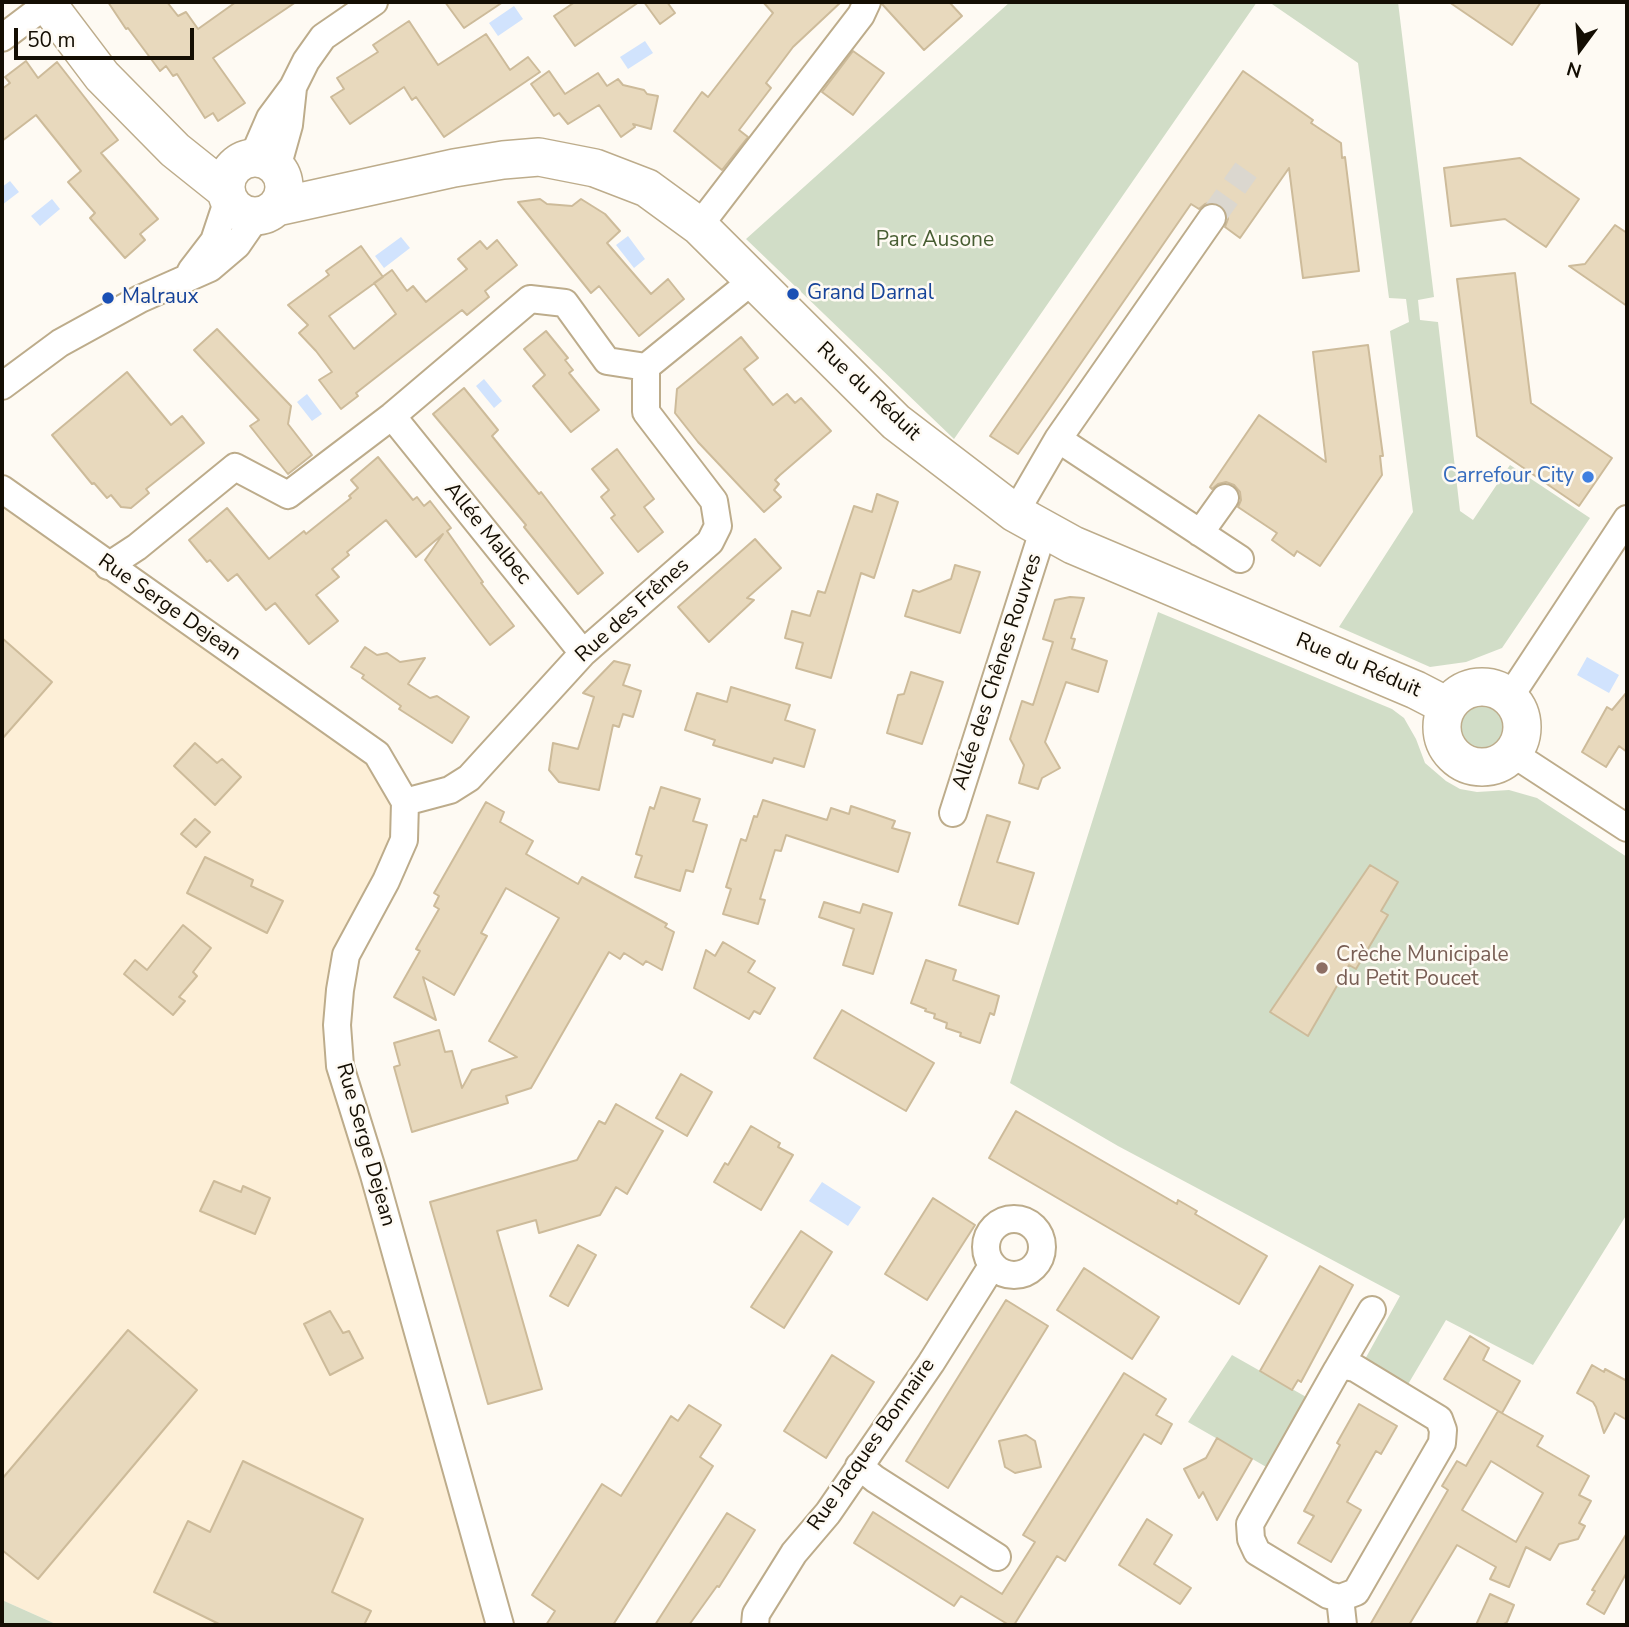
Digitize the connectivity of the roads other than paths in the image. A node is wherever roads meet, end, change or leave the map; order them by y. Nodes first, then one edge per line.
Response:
1 (374, 2) edge
2 (867, 2) edge
3 (47, 3) edge
4 (2, 38) edge
5 (254, 185) junction
6 (1212, 218) tunnel mouth
7 (699, 226) junction
8 (752, 281) junction
9 (646, 367) junction
10 (2, 386) edge
11 (391, 416) junction
12 (1058, 439) junction
13 (2, 489) edge
14 (1225, 498) dead end
15 (1627, 519) edge
16 (1029, 522) junction
17 (1200, 533) junction
18 (1240, 559) dead end
19 (108, 566) junction
20 (583, 653) junction
21 (1509, 698) junction
22 (1447, 706) junction
23 (1512, 753) junction
24 (405, 802) junction
25 (953, 813) dead end
26 (1627, 828) edge
27 (992, 1266) dead end
28 (1372, 1310) dead end
29 (1337, 1370) junction
30 (859, 1466) junction
31 (997, 1557) dead end
32 (1340, 1598) junction
33 (500, 1625) edge
34 (755, 1625) edge
35 (1343, 1625) edge

1 - 5 street
2 - 7 street
3 - 4 street
3 - 5 street
5 - 7 street, Rue du Réduit
5 - 10 street
6 - 12 street, Allée des Chênes Rouvres
7 - 8 street, Rue du Réduit
8 - 9 street
8 - 16 street, Rue du Réduit
9 - 11 street
9 - 20 street, Rue des Frênes
11 - 19 street
11 - 20 street, Allée Malbec
12 - 16 street, Allée des Chênes Rouvres
12 - 17 street
13 - 19 street, Rue Serge Dejean
14 - 17 street
15 - 21 street
16 - 22 street, Rue du Réduit
16 - 25 street, Allée des Chênes Rouvres
17 - 18 street
19 - 24 street, Rue Serge Dejean
20 - 24 street, Rue des Frênes
21 - 22 street
21 - 23 street
22 - 23 street
23 - 26 street
24 - 33 street, Rue Serge Dejean
27 - 30 street, Rue Jacques Bonnaire
28 - 29 street
29 - 32 street
29 - 32 street
30 - 31 street
30 - 34 street, Rue Jacques Bonnaire
32 - 35 street

